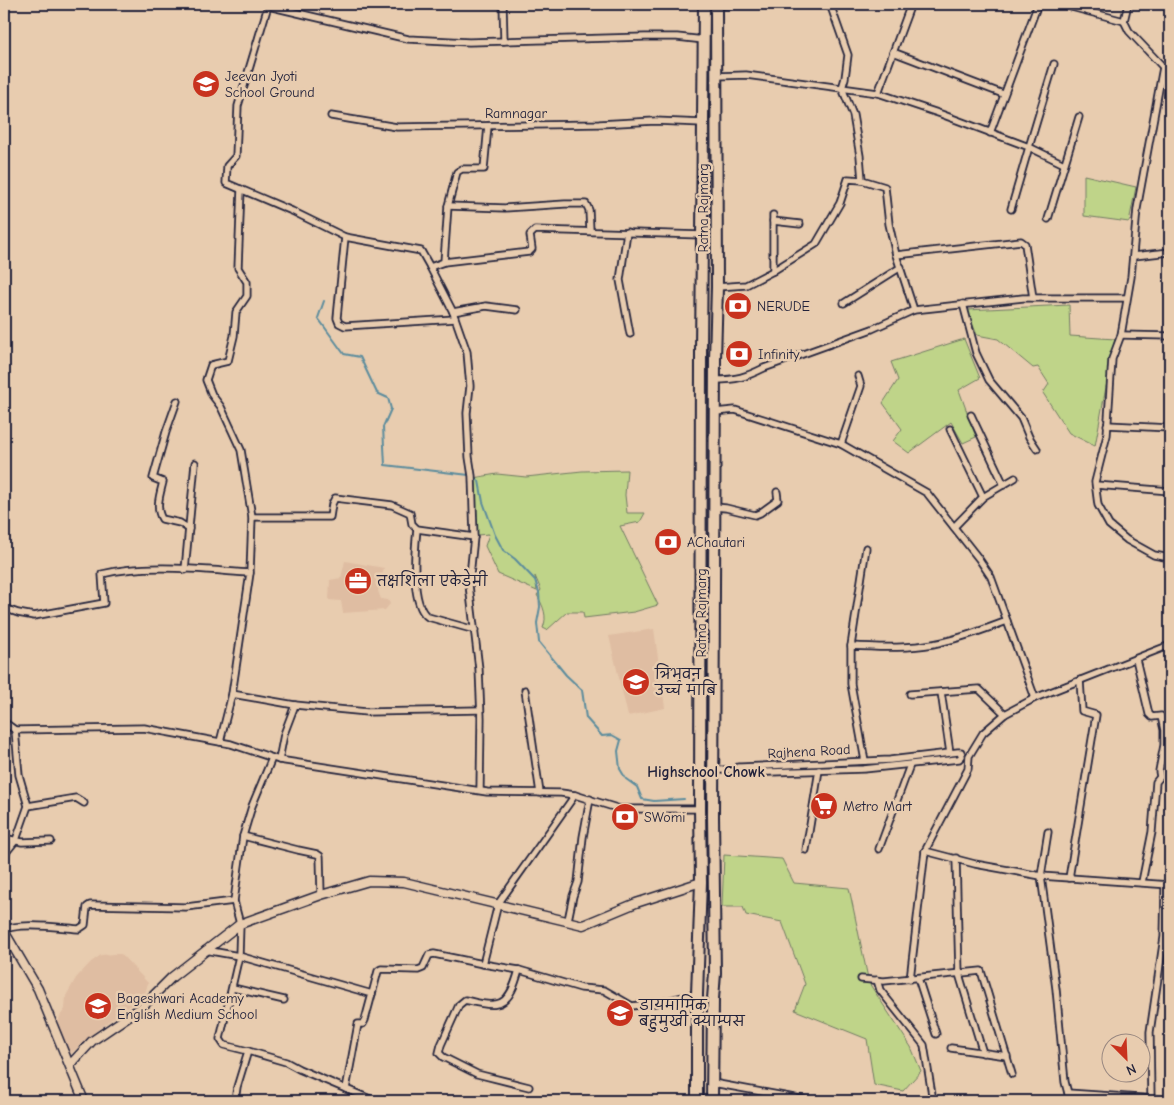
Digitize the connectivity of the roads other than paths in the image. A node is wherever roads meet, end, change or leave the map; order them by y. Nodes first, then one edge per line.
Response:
1 (503, 4) edge
2 (704, 4) edge
3 (742, 4) edge
4 (830, 4) edge
5 (911, 4) edge
6 (1038, 4) edge
7 (1060, 4) edge
8 (1128, 4) edge
9 (716, 5) edge
10 (1124, 21) junction
11 (704, 40) junction
12 (504, 41) junction
13 (893, 52) junction
14 (1054, 64) dead end
15 (1167, 68) edge
16 (717, 76) junction
17 (842, 88) junction
18 (878, 93) junction
19 (1003, 94) junction
20 (331, 116) dead end
21 (1078, 117) dead end
22 (703, 123) junction
23 (488, 126) junction
24 (990, 133) junction
25 (1029, 147) junction
26 (1064, 164) junction
27 (862, 180) junction
28 (241, 189) junction
29 (448, 206) junction
30 (1010, 209) dead end
31 (1048, 219) dead end
32 (800, 224) dead end
33 (590, 231) junction
34 (626, 232) junction
35 (702, 235) junction
36 (344, 237) junction
37 (1170, 252) edge
38 (896, 255) junction
39 (1134, 256) junction
40 (444, 262) junction
41 (430, 267) junction
42 (900, 267) junction
43 (773, 271) junction
44 (717, 287) junction
45 (1033, 298) junction
46 (1126, 298) junction
47 (844, 303) dead end
48 (963, 304) junction
49 (517, 310) dead end
50 (914, 310) junction
51 (453, 312) junction
52 (455, 319) junction
53 (630, 334) dead end
54 (1121, 335) junction
55 (1170, 336) edge
56 (858, 376) dead end
57 (716, 380) junction
58 (177, 401) dead end
59 (715, 412) junction
60 (971, 415) dead end
61 (1107, 425) junction
62 (1170, 428) edge
63 (950, 429) dead end
64 (841, 444) junction
65 (1037, 449) dead end
66 (195, 463) dead end
67 (1015, 478) dead end
68 (1004, 485) junction
69 (1096, 485) junction
70 (1170, 491) edge
71 (777, 492) dead end
72 (983, 497) junction
73 (715, 507) junction
74 (252, 516) junction
75 (954, 527) junction
76 (417, 528) junction
77 (189, 529) junction
78 (474, 537) junction
79 (866, 548) dead end
80 (1170, 558) edge
81 (185, 570) junction
82 (250, 573) junction
83 (4, 608) edge
84 (1008, 621) junction
85 (475, 630) junction
86 (1170, 645) edge
87 (851, 646) junction
88 (1136, 658) junction
89 (1080, 680) junction
90 (525, 690) dead end
91 (940, 692) junction
92 (232, 694) junction
93 (910, 694) dead end
94 (1035, 698) junction
95 (295, 705) junction
96 (480, 710) junction
97 (1005, 714) junction
98 (4, 722) edge
99 (15, 730) junction
100 (220, 742) junction
101 (950, 753) junction
102 (960, 756) junction
103 (970, 756) junction
104 (272, 758) junction
105 (279, 760) junction
106 (865, 761) junction
107 (890, 764) junction
108 (910, 765) junction
109 (811, 767) junction
110 (714, 770) junction
111 (819, 770) junction
112 (480, 790) junction
113 (540, 793) junction
114 (575, 795) junction
115 (590, 799) junction
116 (84, 803) dead end
117 (28, 806) junction
118 (700, 809) junction
119 (1048, 832) dead end
120 (243, 836) junction
121 (4, 838) edge
122 (16, 840) junction
123 (51, 841) dead end
124 (879, 849) dead end
125 (806, 850) dead end
126 (925, 851) junction
127 (4, 858) edge
128 (956, 858) junction
129 (1041, 876) junction
130 (1069, 878) junction
131 (701, 882) junction
132 (1142, 882) junction
133 (1168, 885) edge
134 (321, 895) junction
135 (234, 901) junction
136 (498, 904) junction
137 (568, 920) junction
138 (240, 924) junction
139 (4, 931) edge
140 (205, 950) junction
141 (239, 956) junction
142 (483, 964) junction
143 (519, 970) junction
144 (959, 974) junction
145 (918, 978) junction
146 (861, 979) dead end
147 (910, 979) junction
148 (877, 980) junction
149 (233, 988) junction
150 (372, 994) junction
151 (696, 994) junction
152 (284, 1000) dead end
153 (936, 1034) dead end
154 (951, 1048) dead end
155 (248, 1051) junction
156 (983, 1053) junction
157 (1007, 1056) junction
158 (70, 1065) junction
159 (1012, 1074) dead end
160 (713, 1084) junction
161 (529, 1087) dead end
162 (346, 1090) junction
163 (1068, 1093) junction
164 (1151, 1098) junction
165 (370, 1099) dead end
166 (1170, 1100) edge
167 (84, 1101) edge
168 (235, 1101) edge
169 (697, 1101) edge
170 (712, 1101) edge
171 (811, 1101) edge
172 (933, 1101) edge
173 (1070, 1101) edge

1 - 12 street
2 - 11 highway, Ratna Rajmarg
3 - 9 street
4 - 17 street
5 - 13 street
6 - 19 street
7 - 10 street
8 - 10 street
9 - 16 highway, Ratna Rajmarg
10 - 15 street
11 - 12 street
11 - 22 highway, Ratna Rajmarg
12 - 28 street
13 - 18 street
13 - 19 street
14 - 25 street
15 - 39 street
16 - 17 street
16 - 44 highway, Ratna Rajmarg
17 - 18 street
17 - 27 street
18 - 24 street
19 - 24 street
20 - 23 street, Ramnagar
21 - 26 street
22 - 23 street, Ramnagar
22 - 35 highway, Ratna Rajmarg
23 - 29 street
24 - 25 street
25 - 26 street
25 - 30 street
26 - 31 street
27 - 38 street
27 - 43 street
28 - 36 street
28 - 74 street
29 - 33 street
29 - 40 street
32 - 43 street
33 - 34 street
33 - 40 street
34 - 35 street
34 - 53 street
35 - 118 highway, Ratna Rajmarg
36 - 41 street
36 - 52 street
37 - 39 street
38 - 42 street
38 - 45 street
39 - 46 street
40 - 41 street
41 - 51 street
42 - 47 street
42 - 50 street
43 - 44 street
44 - 57 highway, Ratna Rajmarg
45 - 46 street
45 - 48 street
46 - 54 street
48 - 50 street
48 - 65 street
49 - 51 street
50 - 57 street
51 - 52 street
52 - 78 street
54 - 55 street
54 - 61 street
56 - 64 street
57 - 59 highway, Ratna Rajmarg
58 - 77 street
59 - 64 street
59 - 73 highway, Ratna Rajmarg
60 - 68 street
61 - 62 street
61 - 69 street
63 - 72 street
64 - 75 street
66 - 77 street
67 - 68 street
68 - 72 street
69 - 70 street
69 - 80 street
71 - 73 street
72 - 75 street
73 - 110 highway, Ratna Rajmarg
74 - 76 street
74 - 82 street
75 - 84 street
76 - 78 street
76 - 85 street
77 - 81 street
78 - 85 street
79 - 87 street
81 - 82 street
81 - 83 street
82 - 92 street
84 - 87 street
84 - 94 street
85 - 96 street
86 - 88 street
87 - 106 street
88 - 89 street
88 - 132 street
89 - 94 street
89 - 130 street
90 - 113 street
91 - 93 street
91 - 97 street
91 - 101 street
92 - 95 street
92 - 100 street
94 - 97 street
95 - 96 street
95 - 105 street
96 - 112 street
97 - 103 street
98 - 99 street
99 - 100 street
99 - 117 street
100 - 104 street
101 - 102 street, Rajhena Road
101 - 107 street, Rajhena Road
102 - 103 street
102 - 108 street, Rajhena Road
103 - 126 street
104 - 105 street
104 - 120 street
105 - 112 street
106 - 107 street, Rajhena Road
106 - 109 street, Rajhena Road
107 - 108 street, Rajhena Road
107 - 111 street, Rajhena Road
108 - 124 street
109 - 110 street, Rajhena Road
109 - 111 street, Rajhena Road
110 - 160 highway, Ratna Rajmarg
111 - 125 street
112 - 113 street
113 - 114 street
114 - 115 street
114 - 136 street
115 - 118 street
115 - 137 street
116 - 117 street
117 - 122 street
118 - 131 highway, Ratna Rajmarg
119 - 129 street
120 - 134 street
120 - 135 street
121 - 122 street
122 - 123 street
122 - 127 street
126 - 128 street
126 - 147 street
128 - 129 street
128 - 144 street
129 - 130 street
129 - 163 street
130 - 132 street
131 - 137 street
131 - 151 highway, Ratna Rajmarg
132 - 133 street
133 - 164 street
134 - 136 street
134 - 138 street
135 - 138 street
135 - 139 street
136 - 137 street
136 - 142 street
138 - 140 street
138 - 141 street
139 - 158 street
140 - 141 street
140 - 158 street
141 - 149 street
141 - 150 street
142 - 143 street
142 - 150 street
143 - 151 street
143 - 161 street
144 - 145 street
144 - 156 street
144 - 157 street
145 - 147 street
145 - 153 street
146 - 148 street
147 - 148 street
148 - 172 street
149 - 152 street
149 - 155 street
150 - 162 street
151 - 169 highway, Ratna Rajmarg
154 - 156 street
155 - 162 street
155 - 168 street
156 - 157 street
157 - 159 street
158 - 167 street
160 - 170 highway, Ratna Rajmarg
160 - 171 street
162 - 165 street
163 - 164 street
163 - 173 street
164 - 166 street

